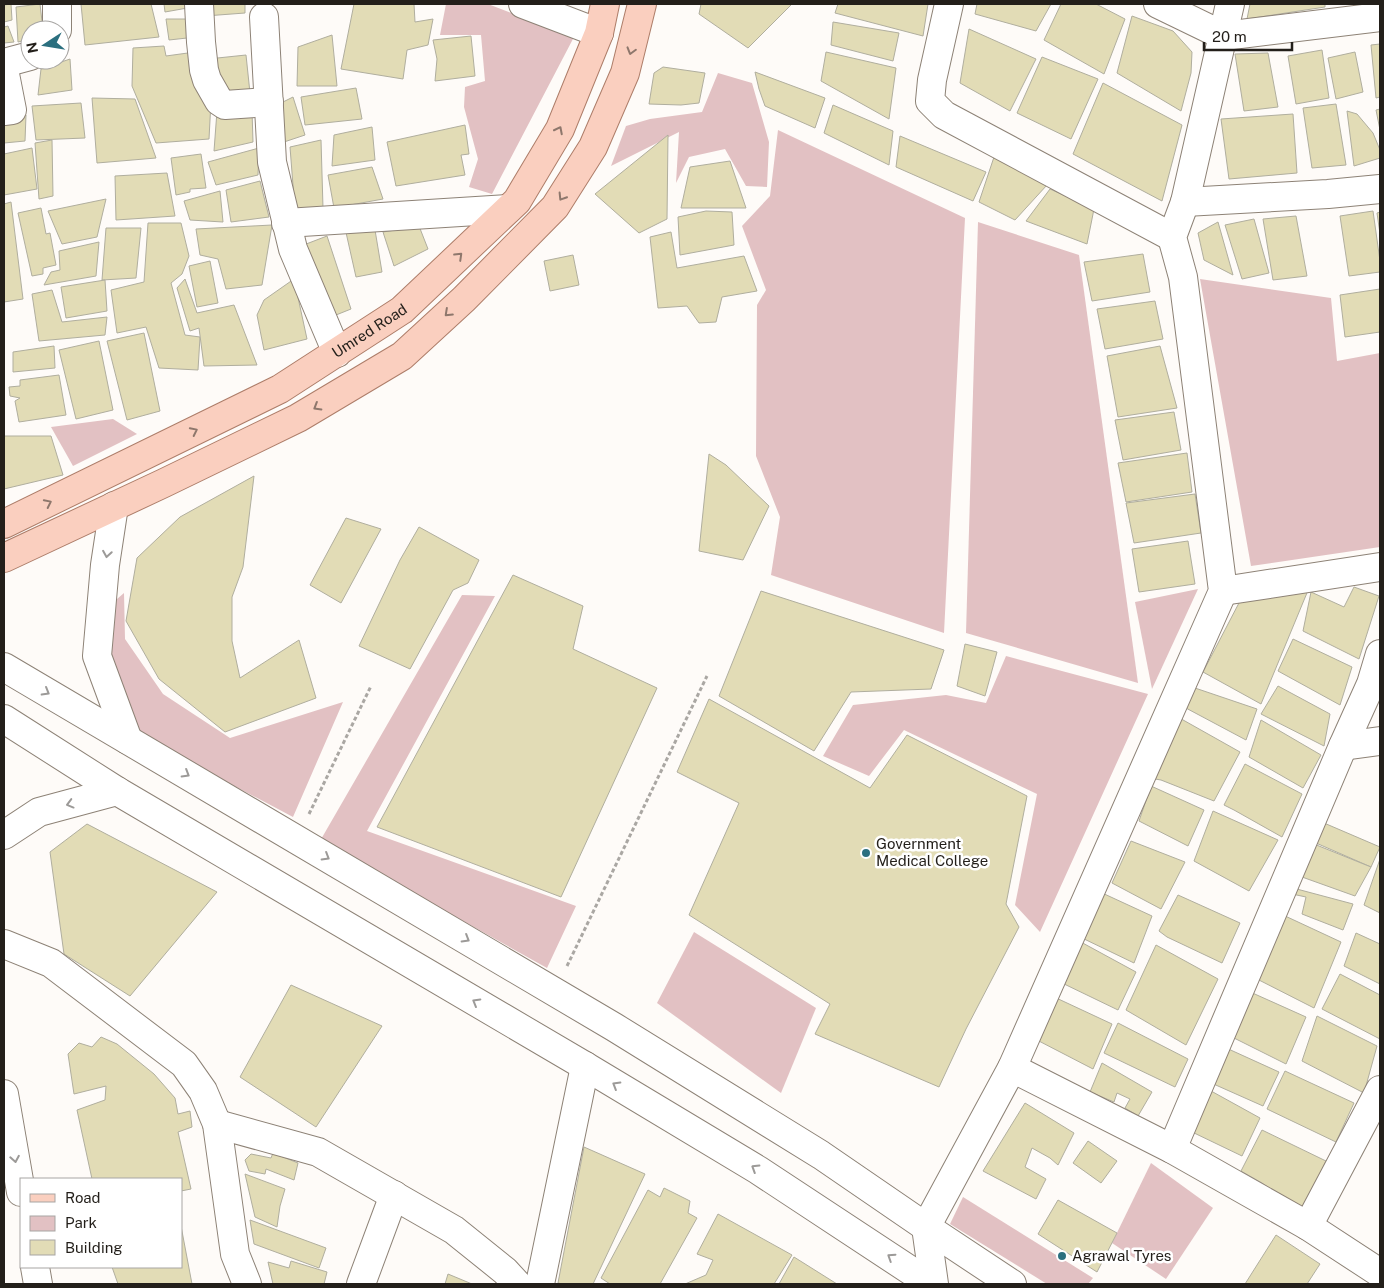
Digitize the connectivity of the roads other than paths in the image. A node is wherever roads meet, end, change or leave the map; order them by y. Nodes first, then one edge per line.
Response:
1 (57, 4) edge
2 (199, 4) edge
3 (523, 4) edge
4 (605, 4) edge
5 (642, 4) edge
6 (949, 4) edge
7 (1158, 4) edge
8 (1230, 4) edge
9 (264, 17) dead end
10 (1380, 18) edge
11 (57, 20) edge
12 (599, 33) junction
13 (1224, 36) junction
14 (20, 59) edge
15 (4, 63) edge
16 (4, 69) edge
17 (269, 102) junction
18 (4, 111) edge
19 (1380, 189) edge
20 (1185, 202) junction
21 (508, 209) junction
22 (286, 223) junction
23 (1172, 237) junction
24 (337, 353) junction
25 (114, 506) junction
26 (4, 524) edge
27 (4, 558) edge
28 (1380, 567) edge
29 (1223, 591) junction
30 (1380, 654) edge
31 (4, 667) edge
32 (4, 719) edge
33 (128, 740) junction
34 (1380, 742) edge
35 (1343, 746) junction
36 (117, 791) junction
37 (4, 835) edge
38 (4, 944) edge
39 (585, 1066) junction
40 (1012, 1068) junction
41 (1380, 1090) edge
42 (4, 1094) edge
43 (217, 1124) junction
44 (1172, 1148) junction
45 (20, 1186) edge
46 (394, 1195) junction
47 (1308, 1226) junction
48 (926, 1227) junction
49 (35, 1268) edge
50 (1380, 1273) edge
51 (38, 1284) edge
52 (247, 1284) edge
53 (360, 1284) edge
54 (517, 1284) edge
55 (540, 1284) edge
56 (933, 1284) edge
57 (1012, 1284) edge

1 - 11 street
2 - 17 street
3 - 12 street
4 - 12 main road, Umred Road
5 -> 25 main road
6 - 23 street
7 - 13 street
8 - 13 street
9 - 17 street
10 - 13 street
21 -> 12 main road, Umred Road
13 - 20 street
14 - 15 street
16 - 18 street
17 - 22 street
19 - 20 street
20 - 23 street
21 - 22 street
24 -> 21 main road, Umred Road
22 - 24 street
23 - 29 street
26 -> 24 main road, Umred Road
25 - 27 main road
25 -> 33 street
28 - 29 street
29 - 40 street
30 - 35 street
31 -> 33 street
32 - 36 street
33 -> 48 street
34 - 35 street
35 - 44 street
36 -> 37 street
39 -> 36 street
38 - 43 street
39 - 55 street
56 -> 39 street
40 - 44 street
40 - 48 street
41 - 47 street
42 -> 45 street
43 - 46 street
43 - 52 street
44 - 47 street
46 - 53 street
46 - 54 street
47 - 50 street
48 - 56 street
48 - 57 street
49 - 51 street

